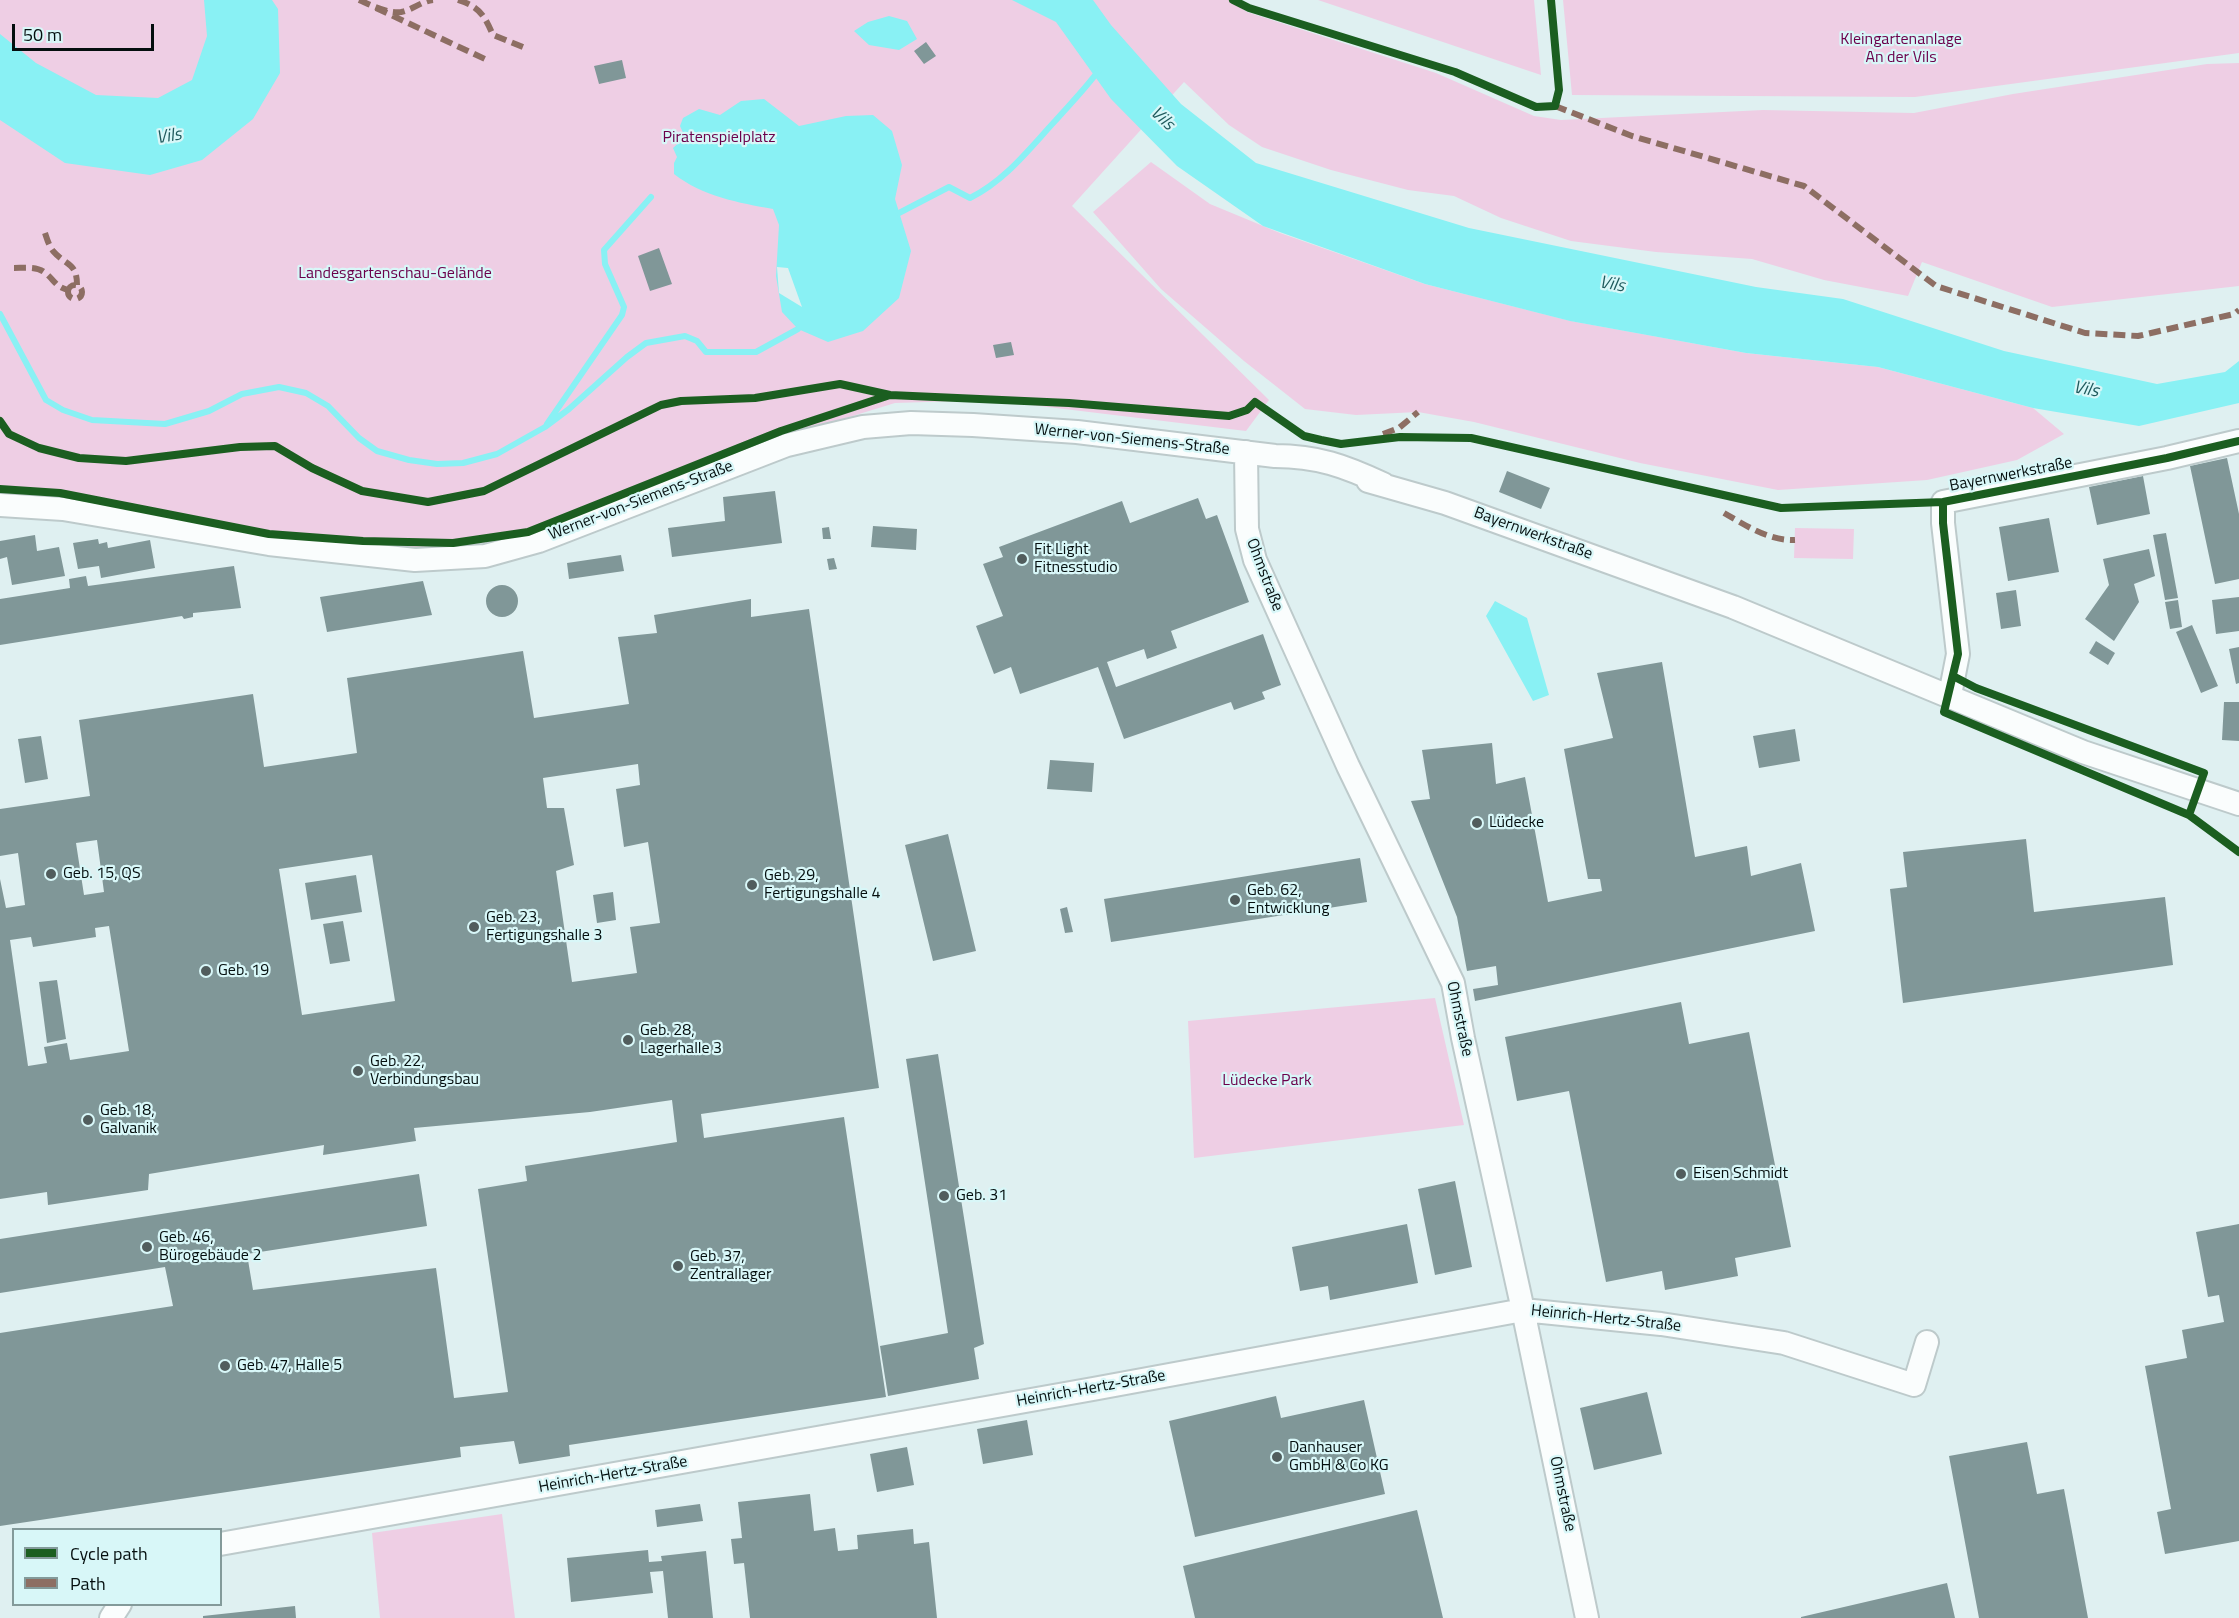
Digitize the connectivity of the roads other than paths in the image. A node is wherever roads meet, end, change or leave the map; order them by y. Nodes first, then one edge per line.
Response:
1 (2239, 441) edge
2 (1246, 452) junction
3 (0, 505) edge
4 (1950, 695) junction
5 (2239, 804) edge
6 (1523, 1310) junction
7 (1927, 1342) dead end
8 (222, 1544) edge
9 (1587, 1618) edge

1 - 4 street, Bayernwerkstraße
2 - 3 street, Werner-von-Siemens-Straße
2 - 4 street, Bayernwerkstraße
2 - 6 street, Ohmstraße
4 - 5 street, Bayernwerkstraße
6 - 7 street, Heinrich-Hertz-Straße
6 - 8 street, Heinrich-Hertz-Straße
6 - 9 street, Ohmstraße

